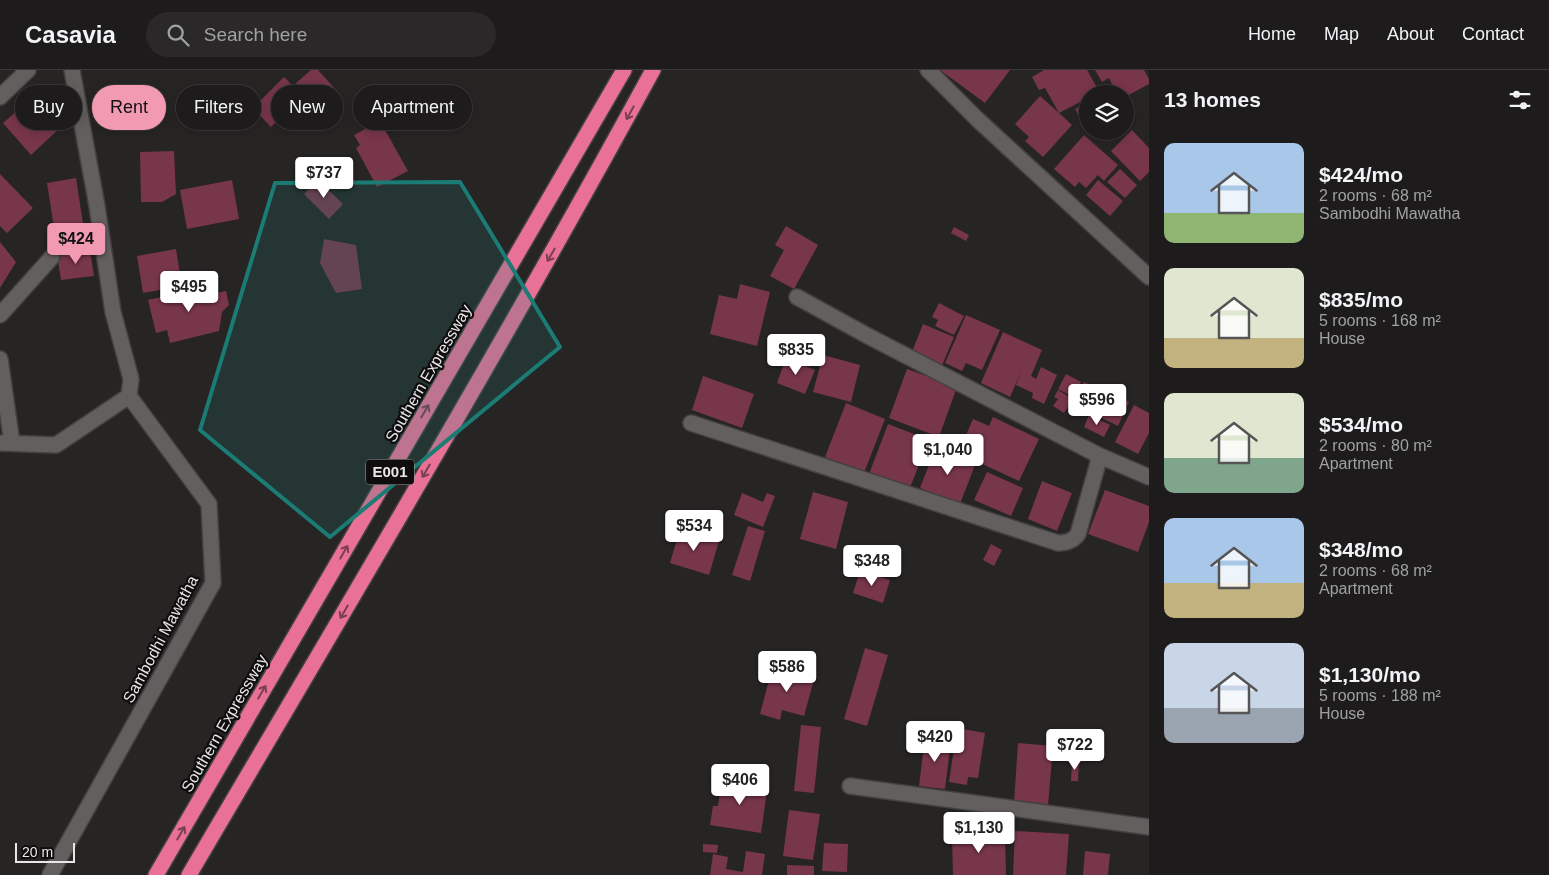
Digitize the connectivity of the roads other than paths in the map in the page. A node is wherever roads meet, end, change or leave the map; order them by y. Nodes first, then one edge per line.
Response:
1 (28, 70) edge
2 (72, 70) edge
3 (624, 70) edge
4 (654, 70) edge
5 (928, 70) edge
6 (0, 98) edge
7 (52, 257) dead end
8 (1149, 277) edge
9 (797, 297) dead end
10 (0, 315) edge
11 (0, 359) edge
12 (129, 396) junction
13 (691, 423) dead end
14 (6, 443) edge
15 (1100, 456) junction
16 (1149, 477) edge
17 (850, 786) dead end
18 (1149, 828) edge
19 (50, 875) edge
20 (156, 875) edge
21 (189, 875) edge

1 - 6 street
2 - 12 street
20 -> 3 highway, Southern Expressway / E001
4 -> 21 highway, E001
5 - 8 street
7 - 10 street
9 - 15 street
11 - 14 street
12 - 14 street
12 - 19 street, Sambodhi Mawatha
13 - 15 street
15 - 16 street
17 - 18 street

